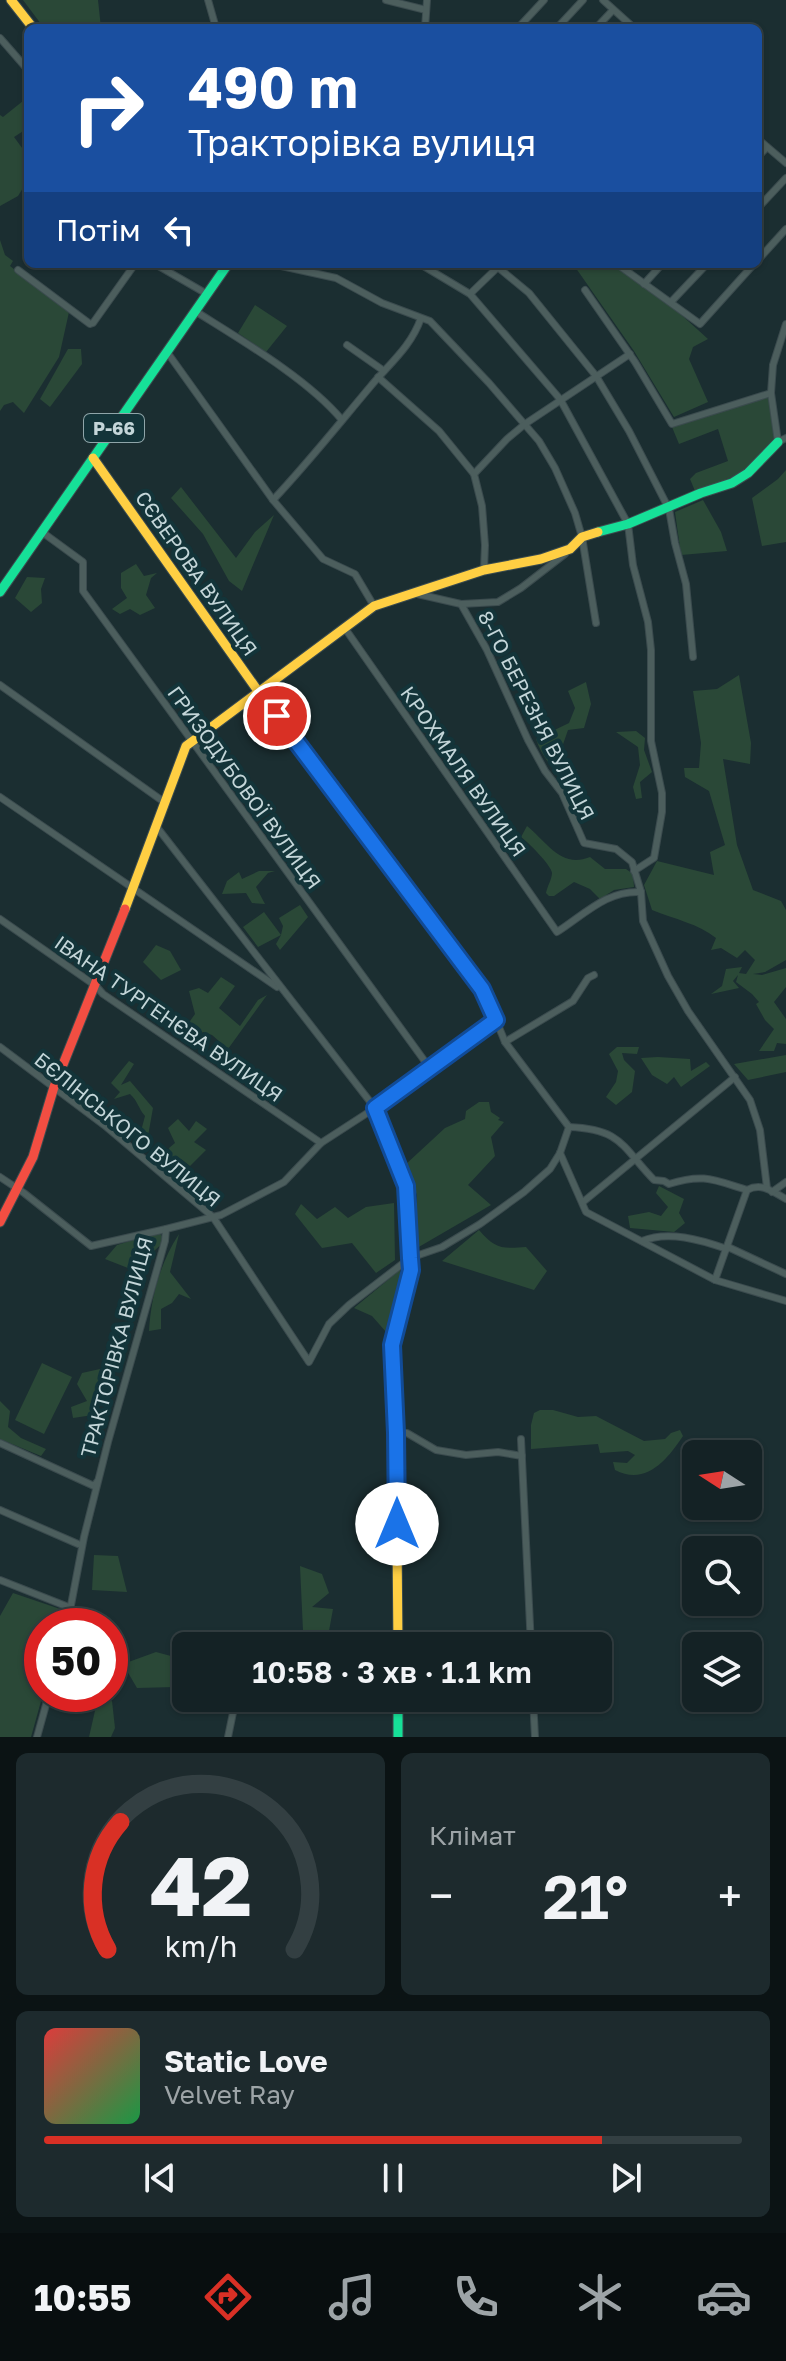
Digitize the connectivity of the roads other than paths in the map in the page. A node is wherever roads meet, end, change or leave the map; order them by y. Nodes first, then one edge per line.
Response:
1 (11, 0) edge
2 (208, 0) edge
3 (386, 0) edge
4 (427, 0) edge
5 (544, 0) edge
6 (583, 0) edge
7 (603, 0) edge
8 (426, 10) junction
9 (613, 10) junction
10 (30, 24) edge
11 (215, 24) edge
12 (425, 24) edge
13 (522, 24) edge
14 (561, 24) edge
15 (600, 24) edge
16 (629, 24) edge
17 (0, 38) edge
18 (24, 65) edge
19 (762, 143) edge
20 (767, 147) junction
21 (762, 153) edge
22 (786, 163) edge
23 (786, 178) edge
24 (762, 204) edge
25 (786, 229) edge
26 (762, 255) edge
27 (132, 268) edge
28 (162, 268) edge
29 (225, 268) edge
30 (290, 268) edge
31 (427, 268) edge
32 (495, 268) edge
33 (501, 268) edge
34 (624, 268) edge
35 (658, 268) edge
36 (703, 268) edge
37 (751, 268) edge
38 (18, 270) dead end
39 (644, 284) junction
40 (585, 290) dead end
41 (207, 294) junction
42 (470, 294) junction
43 (671, 302) junction
44 (195, 311) junction
45 (421, 318) junction
46 (786, 324) edge
47 (347, 345) dead end
48 (167, 352) junction
49 (630, 354) junction
50 (381, 374) junction
51 (596, 376) junction
52 (771, 393) junction
53 (560, 399) junction
54 (342, 420) junction
55 (525, 424) junction
56 (782, 440) edge
57 (93, 458) junction
58 (474, 474) junction
59 (273, 500) junction
60 (669, 509) junction
61 (628, 524) junction
62 (41, 532) junction
63 (582, 537) junction
64 (570, 549) junction
65 (484, 570) junction
66 (0, 592) edge
67 (412, 593) junction
68 (461, 604) junction
69 (374, 606) junction
70 (596, 623) dead end
71 (344, 627) junction
72 (693, 657) dead end
73 (0, 685) edge
74 (258, 691) junction
75 (192, 741) junction
76 (0, 797) edge
77 (164, 802) junction
78 (156, 826) junction
79 (634, 871) junction
80 (133, 890) junction
81 (641, 892) junction
82 (0, 919) edge
83 (594, 975) dead end
84 (96, 986) junction
85 (283, 991) junction
86 (496, 1020) junction
87 (505, 1042) junction
88 (0, 1047) edge
89 (429, 1067) junction
90 (735, 1077) junction
91 (54, 1087) junction
92 (375, 1108) junction
93 (569, 1127) junction
94 (321, 1143) junction
95 (560, 1153) junction
96 (635, 1157) junction
97 (0, 1177) edge
98 (786, 1182) edge
99 (15, 1188) junction
100 (747, 1190) junction
101 (769, 1190) junction
102 (786, 1199) edge
103 (583, 1202) junction
104 (213, 1217) junction
105 (0, 1222) edge
106 (166, 1229) junction
107 (642, 1241) junction
108 (727, 1248) junction
109 (410, 1258) junction
110 (786, 1274) edge
111 (715, 1280) junction
112 (786, 1301) edge
113 (396, 1433) junction
114 (521, 1439) dead end
115 (0, 1443) edge
116 (522, 1456) junction
117 (99, 1479) junction
118 (0, 1510) edge
119 (78, 1544) dead end
120 (0, 1580) edge
121 (71, 1608) joint
122 (398, 1632) edge
123 (530, 1632) edge
124 (44, 1712) edge
125 (233, 1712) edge
126 (398, 1712) edge
127 (534, 1712) edge
128 (37, 1737) edge
129 (228, 1737) edge
130 (398, 1737) edge
131 (535, 1737) edge

1 - 10 main road
2 - 11 street
3 - 8 street
4 - 8 street
5 - 13 street
6 - 14 street
7 - 9 street
8 - 12 street
9 - 15 street
9 - 16 street
17 - 18 street
19 - 20 street
20 - 21 street
20 - 22 street
23 - 24 street
25 - 26 street
27 - 38 street
28 - 41 street
29 - 41 main road, Р-66
30 - 45 street
31 - 42 street
32 - 42 street
33 - 51 street
34 - 39 street
35 - 39 street
36 - 43 street
37 - 43 street
39 - 43 street
40 - 49 street
41 - 44 main road, Р-66
42 - 53 street
44 - 48 main road, Р-66
44 - 54 street
45 - 50 street
45 - 55 street
46 - 52 street
47 - 50 street
48 - 57 main road, Р-66
48 - 59 street
49 - 51 street
49 - 52 street
50 - 54 street
50 - 58 street
51 - 53 street
51 - 60 street
52 - 56 street
53 - 55 street
53 - 61 street
54 - 59 street
55 - 58 street
55 - 63 street
56 - 60 main road
57 - 62 main road, Р-66
57 - 74 main road, СЄВЕРОВА ВУЛИЦЯ
58 - 65 street
59 - 69 street
60 - 61 main road
60 - 72 street
61 - 63 main road
61 - 79 street
62 - 66 main road, Р-66
62 - 75 street, ГРИЗОДУБОВОЇ ВУЛИЦЯ
63 - 64 main road
63 - 70 street
64 - 65 main road
64 - 68 street
65 - 67 main road
67 - 68 street, 8-ГО БЕРЕЗНЯ ВУЛИЦЯ
67 - 69 main road
68 - 79 street, 8-ГО БЕРЕЗНЯ ВУЛИЦЯ
69 - 71 main road
71 - 74 main road
71 - 81 street, КРОХМАЛЯ ВУЛИЦЯ
73 - 77 street
74 - 75 main road
74 - 86 main road, СЄВЕРОВА ВУЛИЦЯ
75 - 77 main road
75 - 89 street, ГРИЗОДУБОВОЇ ВУЛИЦЯ
76 - 80 street
77 - 78 main road
78 - 80 main road
78 - 85 street
79 - 81 street
80 - 84 main road
80 - 85 street
81 - 90 street
82 - 84 street, ІВАНА ТУРГЕНЄВА ВУЛИЦЯ
83 - 87 street
84 - 91 main road
84 - 94 street, ІВАНА ТУРГЕНЄВА ВУЛИЦЯ
85 - 92 street
86 - 87 street
86 - 89 main road, ТРАКТОРІВКА ВУЛИЦЯ
87 - 93 street
88 - 91 street, БЄЛІНСЬКОГО ВУЛИЦЯ
89 - 92 main road, ТРАКТОРІВКА ВУЛИЦЯ
90 - 96 street
90 - 101 street
91 - 99 main road
91 - 104 street, БЄЛІНСЬКОГО ВУЛИЦЯ
92 - 94 street, ТРАКТОРІВКА ВУЛИЦЯ
92 - 109 main road
93 - 95 street
93 - 96 street
94 - 104 street, ТРАКТОРІВКА ВУЛИЦЯ
95 - 103 street
95 - 109 street
96 - 100 street
96 - 103 street
97 - 99 street
98 - 101 street
99 - 105 main road
99 - 106 street
100 - 101 street
100 - 108 street
101 - 102 street
103 - 107 street
104 - 106 street, ТРАКТОРІВКА ВУЛИЦЯ
104 - 109 street, БЄЛІНСЬКОГО ВУЛИЦЯ
106 - 117 street, ТРАКТОРІВКА ВУЛИЦЯ
107 - 108 street
107 - 111 street
108 - 110 street
108 - 111 street
109 - 113 main road
111 - 112 street
113 - 116 street
113 - 122 main road
114 - 116 street
115 - 117 street
116 - 123 street
117 - 121 street, ТРАКТОРІВКА ВУЛИЦЯ
118 - 119 street
120 - 121 street
124 - 128 street
125 - 129 street
126 - 130 main road
127 - 131 street

